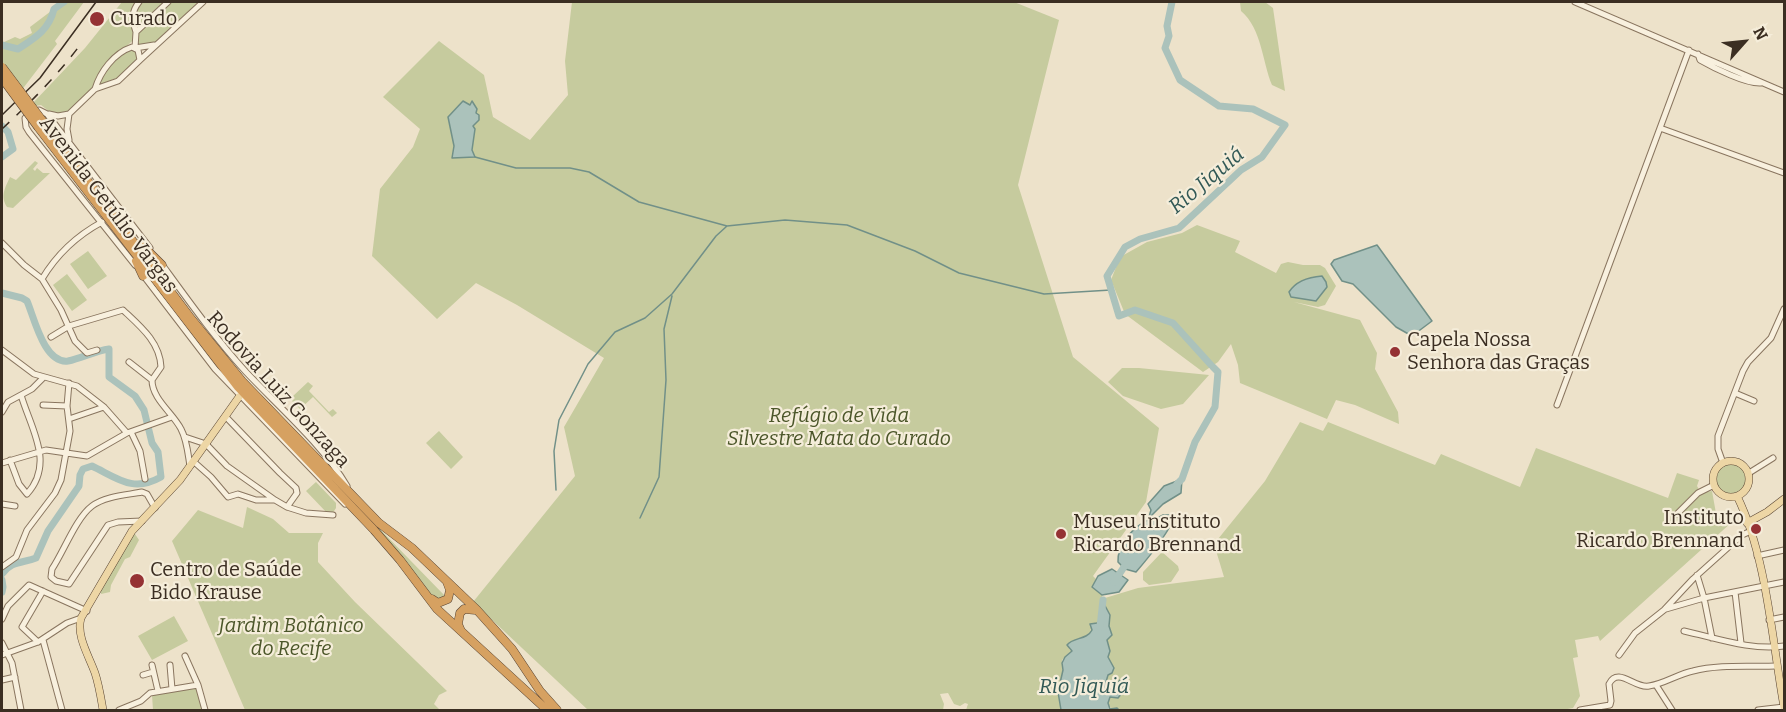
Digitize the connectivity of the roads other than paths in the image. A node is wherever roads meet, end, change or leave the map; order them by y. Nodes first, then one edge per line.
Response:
1 (140, 2) edge
2 (168, 2) edge
3 (203, 2) edge
4 (1575, 2) edge
5 (135, 32) junction
6 (156, 44) junction
7 (135, 48) junction
8 (1689, 50) junction
9 (140, 60) junction
10 (2, 67) edge
11 (2, 78) edge
12 (95, 89) junction
13 (1785, 92) edge
14 (47, 114) junction
15 (69, 114) junction
16 (41, 125) junction
17 (1660, 128) junction
18 (69, 142) junction
19 (1785, 173) edge
20 (102, 222) junction
21 (122, 225) junction
22 (2, 243) edge
23 (128, 246) junction
24 (162, 265) junction
25 (143, 276) junction
26 (42, 279) junction
27 (1785, 309) edge
28 (69, 326) junction
29 (51, 337) dead end
30 (97, 350) dead end
31 (3, 355) edge
32 (129, 362) dead end
33 (43, 378) junction
34 (152, 380) junction
35 (69, 384) junction
36 (1735, 393) junction
37 (21, 395) junction
38 (239, 397) junction
39 (1754, 401) dead end
40 (285, 402) dead end
41 (43, 405) dead end
42 (67, 405) junction
43 (1557, 405) dead end
44 (104, 407) junction
45 (279, 407) junction
46 (293, 410) dead end
47 (2, 412) edge
48 (287, 415) junction
49 (172, 417) junction
50 (226, 417) junction
51 (69, 419) junction
52 (129, 432) junction
53 (185, 437) junction
54 (206, 444) junction
55 (40, 451) junction
56 (67, 452) junction
57 (1773, 458) dead end
58 (10, 460) junction
59 (2, 463) edge
60 (1722, 463) junction
61 (192, 464) junction
62 (1749, 473) junction
63 (146, 479) dead end
64 (1714, 484) junction
65 (1740, 494) junction
66 (353, 498) junction
67 (1785, 499) edge
68 (275, 500) junction
69 (2, 504) edge
70 (15, 506) dead end
71 (287, 507) junction
72 (155, 508) junction
73 (1748, 513) junction
74 (1677, 514) dead end
75 (333, 515) dead end
76 (1760, 516) junction
77 (127, 521) junction
78 (142, 521) junction
79 (1749, 526) junction
80 (374, 530) junction
81 (132, 531) junction
82 (1785, 550) edge
83 (1757, 556) junction
84 (2, 567) edge
85 (1697, 575) junction
86 (446, 580) junction
87 (1785, 582) edge
88 (1763, 586) junction
89 (43, 591) junction
90 (1735, 592) junction
91 (425, 595) junction
92 (1704, 598) junction
93 (477, 610) junction
94 (1664, 610) junction
95 (87, 611) junction
96 (1785, 617) edge
97 (81, 618) junction
98 (2, 619) edge
99 (1770, 620) junction
100 (1684, 631) dead end
101 (462, 633) junction
102 (1712, 638) junction
103 (40, 641) junction
104 (2, 643) edge
105 (1741, 643) junction
106 (1785, 646) edge
107 (1773, 648) junction
108 (8, 652) junction
109 (2, 655) edge
110 (1619, 655) dead end
111 (185, 656) dead end
112 (170, 665) dead end
113 (1776, 666) junction
114 (143, 675) dead end
115 (15, 677) junction
116 (2, 680) edge
117 (198, 685) junction
118 (1656, 685) junction
119 (1782, 685) edge
120 (172, 689) junction
121 (158, 692) junction
122 (1784, 707) edge
123 (133, 708) edge
124 (21, 711) edge
125 (62, 711) edge
126 (103, 711) edge
127 (119, 711) edge
128 (205, 711) edge
129 (547, 711) edge
130 (557, 711) edge
131 (1580, 711) edge
132 (1672, 711) edge
133 (1758, 711) edge

1 - 5 street
2 - 5 street
3 - 6 street
4 - 8 street
5 - 7 street
6 - 7 street
6 - 9 street
7 - 9 street
7 - 12 street
8 - 13 street
8 - 17 street
9 - 12 street
10 - 16 highway, Rodovia Luiz Gonzaga, bridge
11 - 16 highway, Rodovia Luiz Gonzaga, bridge
12 - 15 street
14 - 15 street
14 - 18 street, Avenida Getúlio Vargas
14 - 20 street, Avenida Getúlio Vargas
15 - 18 street
16 - 21 highway, Rodovia Luiz Gonzaga
16 - 23 highway, Rodovia Luiz Gonzaga
17 - 19 street
17 - 43 street
18 - 24 street, Avenida Getúlio Vargas
20 - 25 street, Avenida Getúlio Vargas
20 - 26 street
21 - 24 highway
21 - 66 highway, Rodovia Luiz Gonzaga
22 - 26 street
23 - 25 highway
23 - 80 highway, Rodovia Luiz Gonzaga
24 - 45 street, Avenida Getúlio Vargas
25 - 38 street, Avenida Getúlio Vargas
26 - 28 street
27 - 36 street
28 - 29 street
28 - 30 street
28 - 34 street
31 - 33 street
32 - 34 street
33 - 35 street
33 - 37 street
34 - 49 street
35 - 42 street
35 - 44 street
36 - 39 street
36 - 60 street
37 - 47 street
37 - 55 street
38 - 50 main road
38 - 80 street, Avenida Getúlio Vargas
40 - 45 street
41 - 42 street
42 - 51 street
44 - 51 street
44 - 52 street
45 - 48 street, Avenida Getúlio Vargas
46 - 48 street
48 - 66 street, Avenida Getúlio Vargas
49 - 52 street
49 - 53 street
50 - 54 main road
50 - 71 street
51 - 56 street
52 - 56 street
52 - 63 street
53 - 54 street
53 - 61 street
54 - 61 main road
54 - 68 street
55 - 56 street
55 - 58 street
55 - 58 street
56 - 84 street
57 - 62 street
58 - 59 street
60 - 62 main road
60 - 64 main road
61 - 68 street
61 - 72 main road
62 - 65 main road
64 - 65 main road
64 - 74 street
65 - 73 main road
65 - 79 main road
66 - 86 highway, Rodovia Luiz Gonzaga
67 - 76 main road
68 - 71 street
69 - 70 street
71 - 75 street
72 - 77 street
72 - 78 main road
73 - 76 main road
73 - 79 main road
76 - 79 main road
77 - 78 street
77 - 81 street
78 - 81 main road
79 - 83 main road
79 - 85 street
80 - 91 highway, Rodovia Luiz Gonzaga
81 - 95 main road
82 - 83 street
83 - 88 main road
85 - 92 street
85 - 94 street
86 - 91 highway
86 - 93 highway, Rodovia Luiz Gonzaga
87 - 88 street
88 - 90 street
88 - 99 main road
89 - 95 street
89 - 98 street
89 - 103 street
90 - 92 street
90 - 105 street
91 - 101 highway, Rodovia Luiz Gonzaga
92 - 94 street
92 - 102 street
93 - 101 highway
93 - 130 highway, Rodovia Luiz Gonzaga
94 - 110 street
95 - 97 main road
96 - 99 street
97 - 103 street
97 - 126 main road
99 - 107 main road
100 - 102 street
101 - 129 highway, Rodovia Luiz Gonzaga
102 - 105 street
103 - 108 street
103 - 125 street
104 - 108 street
105 - 107 street
106 - 107 street
107 - 113 main road
108 - 109 street
108 - 115 street
111 - 117 street
112 - 120 street
113 - 118 street
113 - 119 main road
114 - 121 street
115 - 116 street
115 - 124 street
117 - 120 street
117 - 128 street
118 - 131 street
118 - 132 street
119 - 122 main road
120 - 121 street
121 - 123 street
122 - 133 street
123 - 127 street

